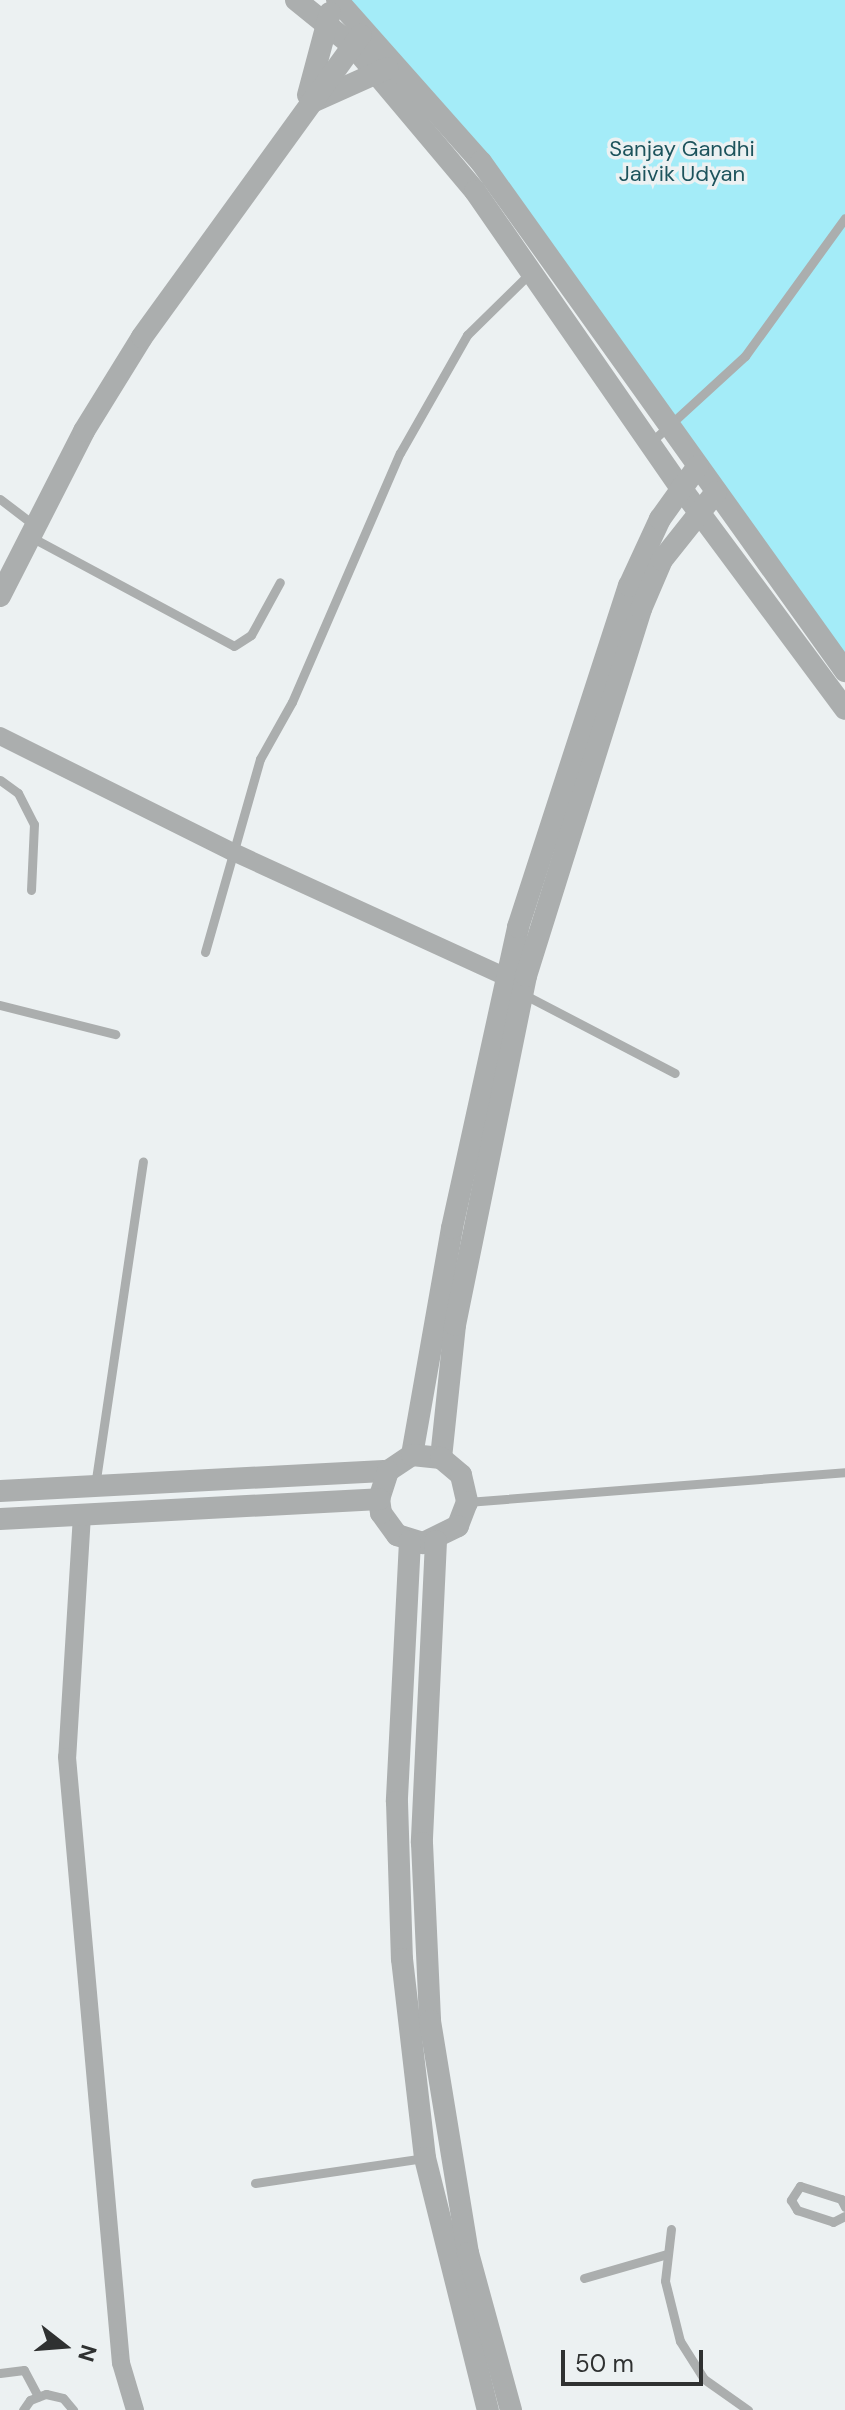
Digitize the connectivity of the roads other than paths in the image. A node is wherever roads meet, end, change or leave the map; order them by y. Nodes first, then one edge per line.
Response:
1 (296, 0) edge
2 (336, 0) edge
3 (327, 25) junction
4 (367, 28) junction
5 (353, 46) junction
6 (387, 69) junction
7 (306, 106) junction
8 (845, 218) edge
9 (531, 272) junction
10 (673, 425) junction
11 (650, 443) junction
12 (698, 466) junction
13 (681, 488) junction
14 (716, 492) junction
15 (0, 499) edge
16 (699, 512) junction
17 (32, 531) junction
18 (280, 582) dead end
19 (0, 596) edge
20 (845, 671) edge
21 (845, 709) edge
22 (0, 736) edge
23 (0, 780) edge
24 (231, 851) junction
25 (31, 890) dead end
26 (205, 952) dead end
27 (506, 977) junction
28 (523, 994) junction
29 (0, 1005) edge
30 (115, 1034) dead end
31 (675, 1073) dead end
32 (143, 1162) dead end
33 (412, 1455) junction
34 (441, 1458) junction
35 (388, 1471) junction
36 (845, 1472) edge
37 (95, 1486) junction
38 (0, 1491) edge
39 (379, 1499) junction
40 (467, 1502) junction
41 (82, 1515) junction
42 (0, 1519) edge
43 (410, 1541) junction
44 (436, 1541) junction
45 (425, 2158) junction
46 (255, 2183) dead end
47 (845, 2207) edge
48 (845, 2216) edge
49 (671, 2229) dead end
50 (667, 2254) junction
51 (584, 2278) dead end
52 (0, 2373) edge
53 (38, 2396) junction
54 (23, 2410) edge
55 (73, 2410) edge
56 (135, 2410) edge
57 (488, 2410) edge
58 (511, 2410) edge
59 (748, 2410) edge

1 - 3 street
2 - 3 street
2 - 4 street
3 - 5 street
3 - 7 street
4 - 5 street
4 - 6 street
5 - 6 street
5 - 7 street
6 - 7 street
6 - 9 street
6 - 10 street
7 - 17 street
8 - 10 lane
9 - 11 street
9 - 24 lane
10 - 11 lane
10 - 12 street
11 - 13 street
12 - 13 street
12 - 14 street
13 - 16 street
13 - 27 street
14 - 16 street
14 - 20 street
15 - 17 lane
16 - 21 street
16 - 28 street
17 - 18 lane
17 - 19 street
22 - 24 street
23 - 25 lane
24 - 26 lane
24 - 27 street
27 - 33 street
28 - 31 lane
28 - 34 street
29 - 30 lane
32 - 37 lane
33 - 34 street
33 - 35 street
34 - 40 street
35 - 37 street
35 - 39 street
36 - 40 lane
37 - 38 street
39 - 41 street
39 - 43 street
40 - 44 street
41 - 42 street
41 - 56 street
43 - 44 street
43 - 45 street
44 - 58 street
45 - 46 lane
45 - 57 street
47 - 48 lane
49 - 50 lane
50 - 51 lane
50 - 59 lane
52 - 53 lane
53 - 54 lane
53 - 55 lane

